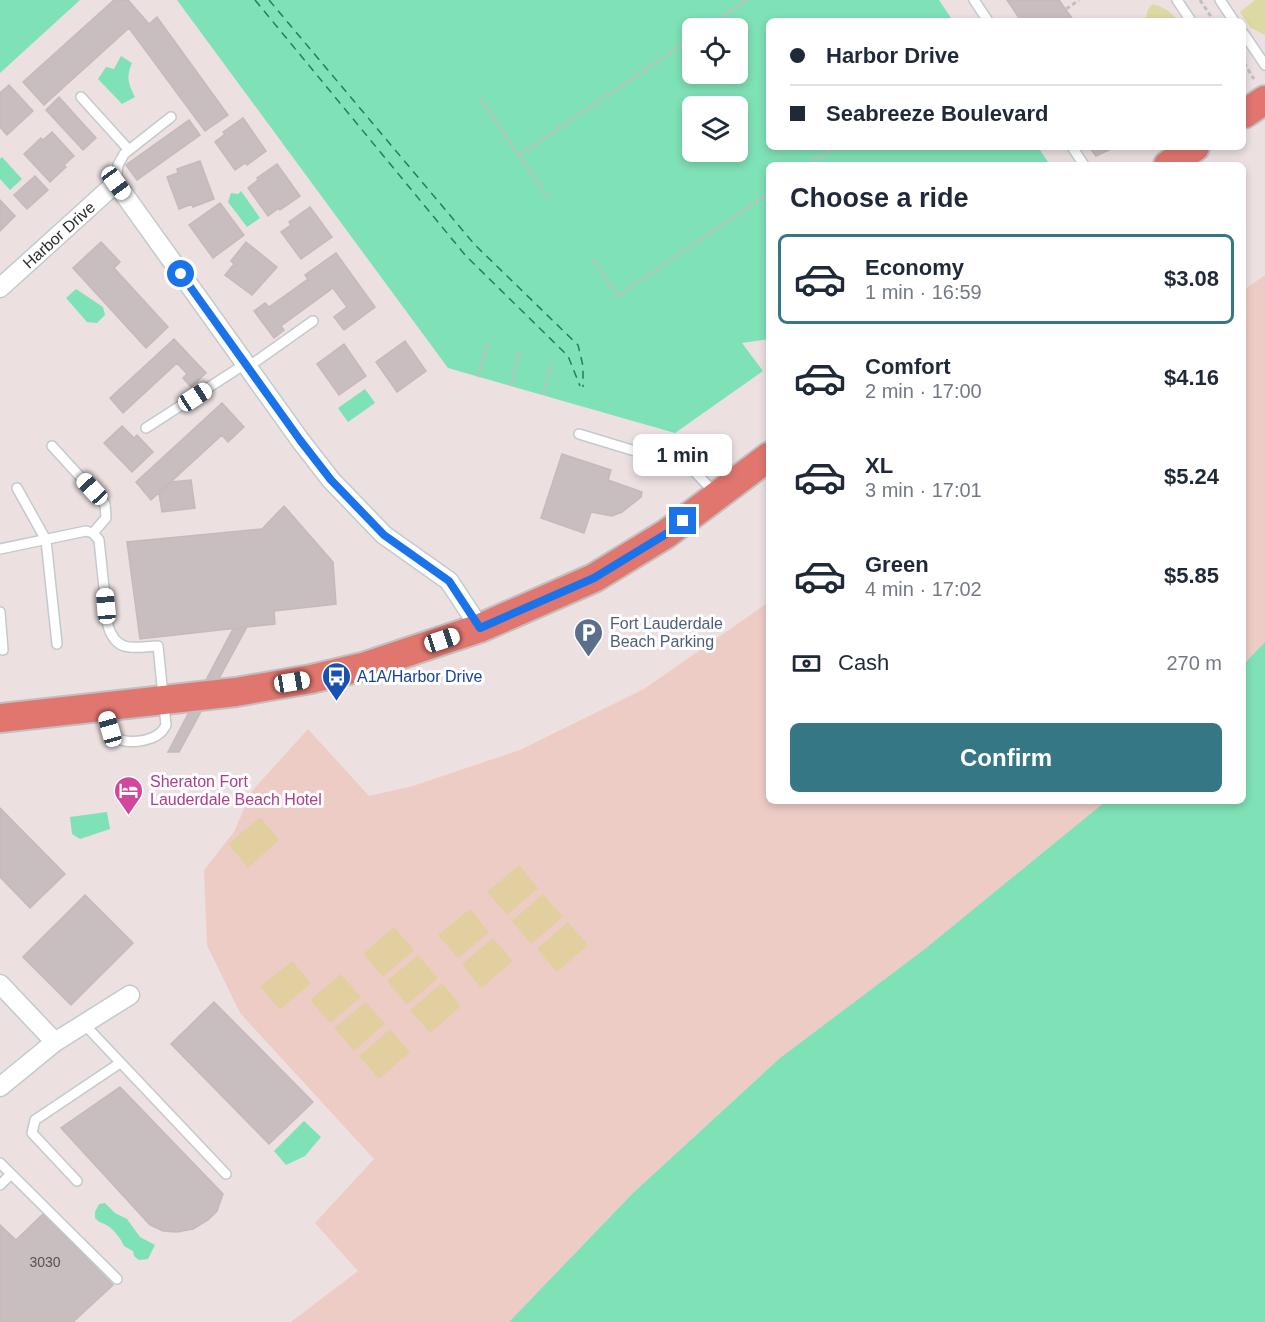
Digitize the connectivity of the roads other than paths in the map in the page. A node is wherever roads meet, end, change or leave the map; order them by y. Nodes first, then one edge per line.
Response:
1 (974, 0) edge
2 (1177, 0) edge
3 (1220, 0) edge
4 (986, 18) edge
5 (1189, 18) edge
6 (1232, 18) edge
7 (1246, 37) edge
8 (1265, 65) edge
9 (81, 97) dead end
10 (171, 117) dead end
11 (129, 150) junction
12 (1190, 150) edge
13 (1172, 162) edge
14 (116, 183) junction
15 (0, 288) edge
16 (313, 321) dead end
17 (246, 366) junction
18 (146, 428) dead end
19 (579, 434) dead end
20 (52, 447) dead end
21 (766, 459) edge
22 (17, 488) dead end
23 (718, 495) junction
24 (93, 533) junction
25 (46, 540) junction
26 (0, 549) edge
27 (0, 612) edge
28 (480, 628) junction
29 (57, 644) dead end
30 (3, 650) dead end
31 (163, 700) junction
32 (103, 707) junction
33 (0, 718) edge
34 (0, 984) edge
35 (130, 994) dead end
36 (84, 1024) junction
37 (55, 1042) junction
38 (120, 1063) junction
39 (0, 1087) edge
40 (0, 1163) edge
41 (11, 1174) junction
42 (226, 1174) dead end
43 (77, 1181) dead end
44 (0, 1185) edge
45 (117, 1279) dead end

1 - 4 lane
2 - 5 lane
3 - 6 lane
7 - 8 lane
9 - 11 lane
10 - 11 lane
11 - 14 lane
12 - 13 main road
14 - 15 street, Harbor Drive
14 - 17 street
16 - 17 lane
17 - 18 lane
17 - 28 street
19 - 23 lane
20 - 24 lane
21 - 23 main road
22 - 25 lane
23 - 28 main road
24 - 25 lane
24 - 31 lane
25 - 26 lane
25 - 29 lane
27 - 30 lane
28 - 31 main road
31 - 32 main road
31 - 32 lane
32 - 33 main road
34 - 37 street
35 - 36 street
36 - 37 street
36 - 38 lane
37 - 39 street
38 - 42 lane
38 - 43 lane
40 - 41 lane
41 - 44 lane
41 - 45 lane

